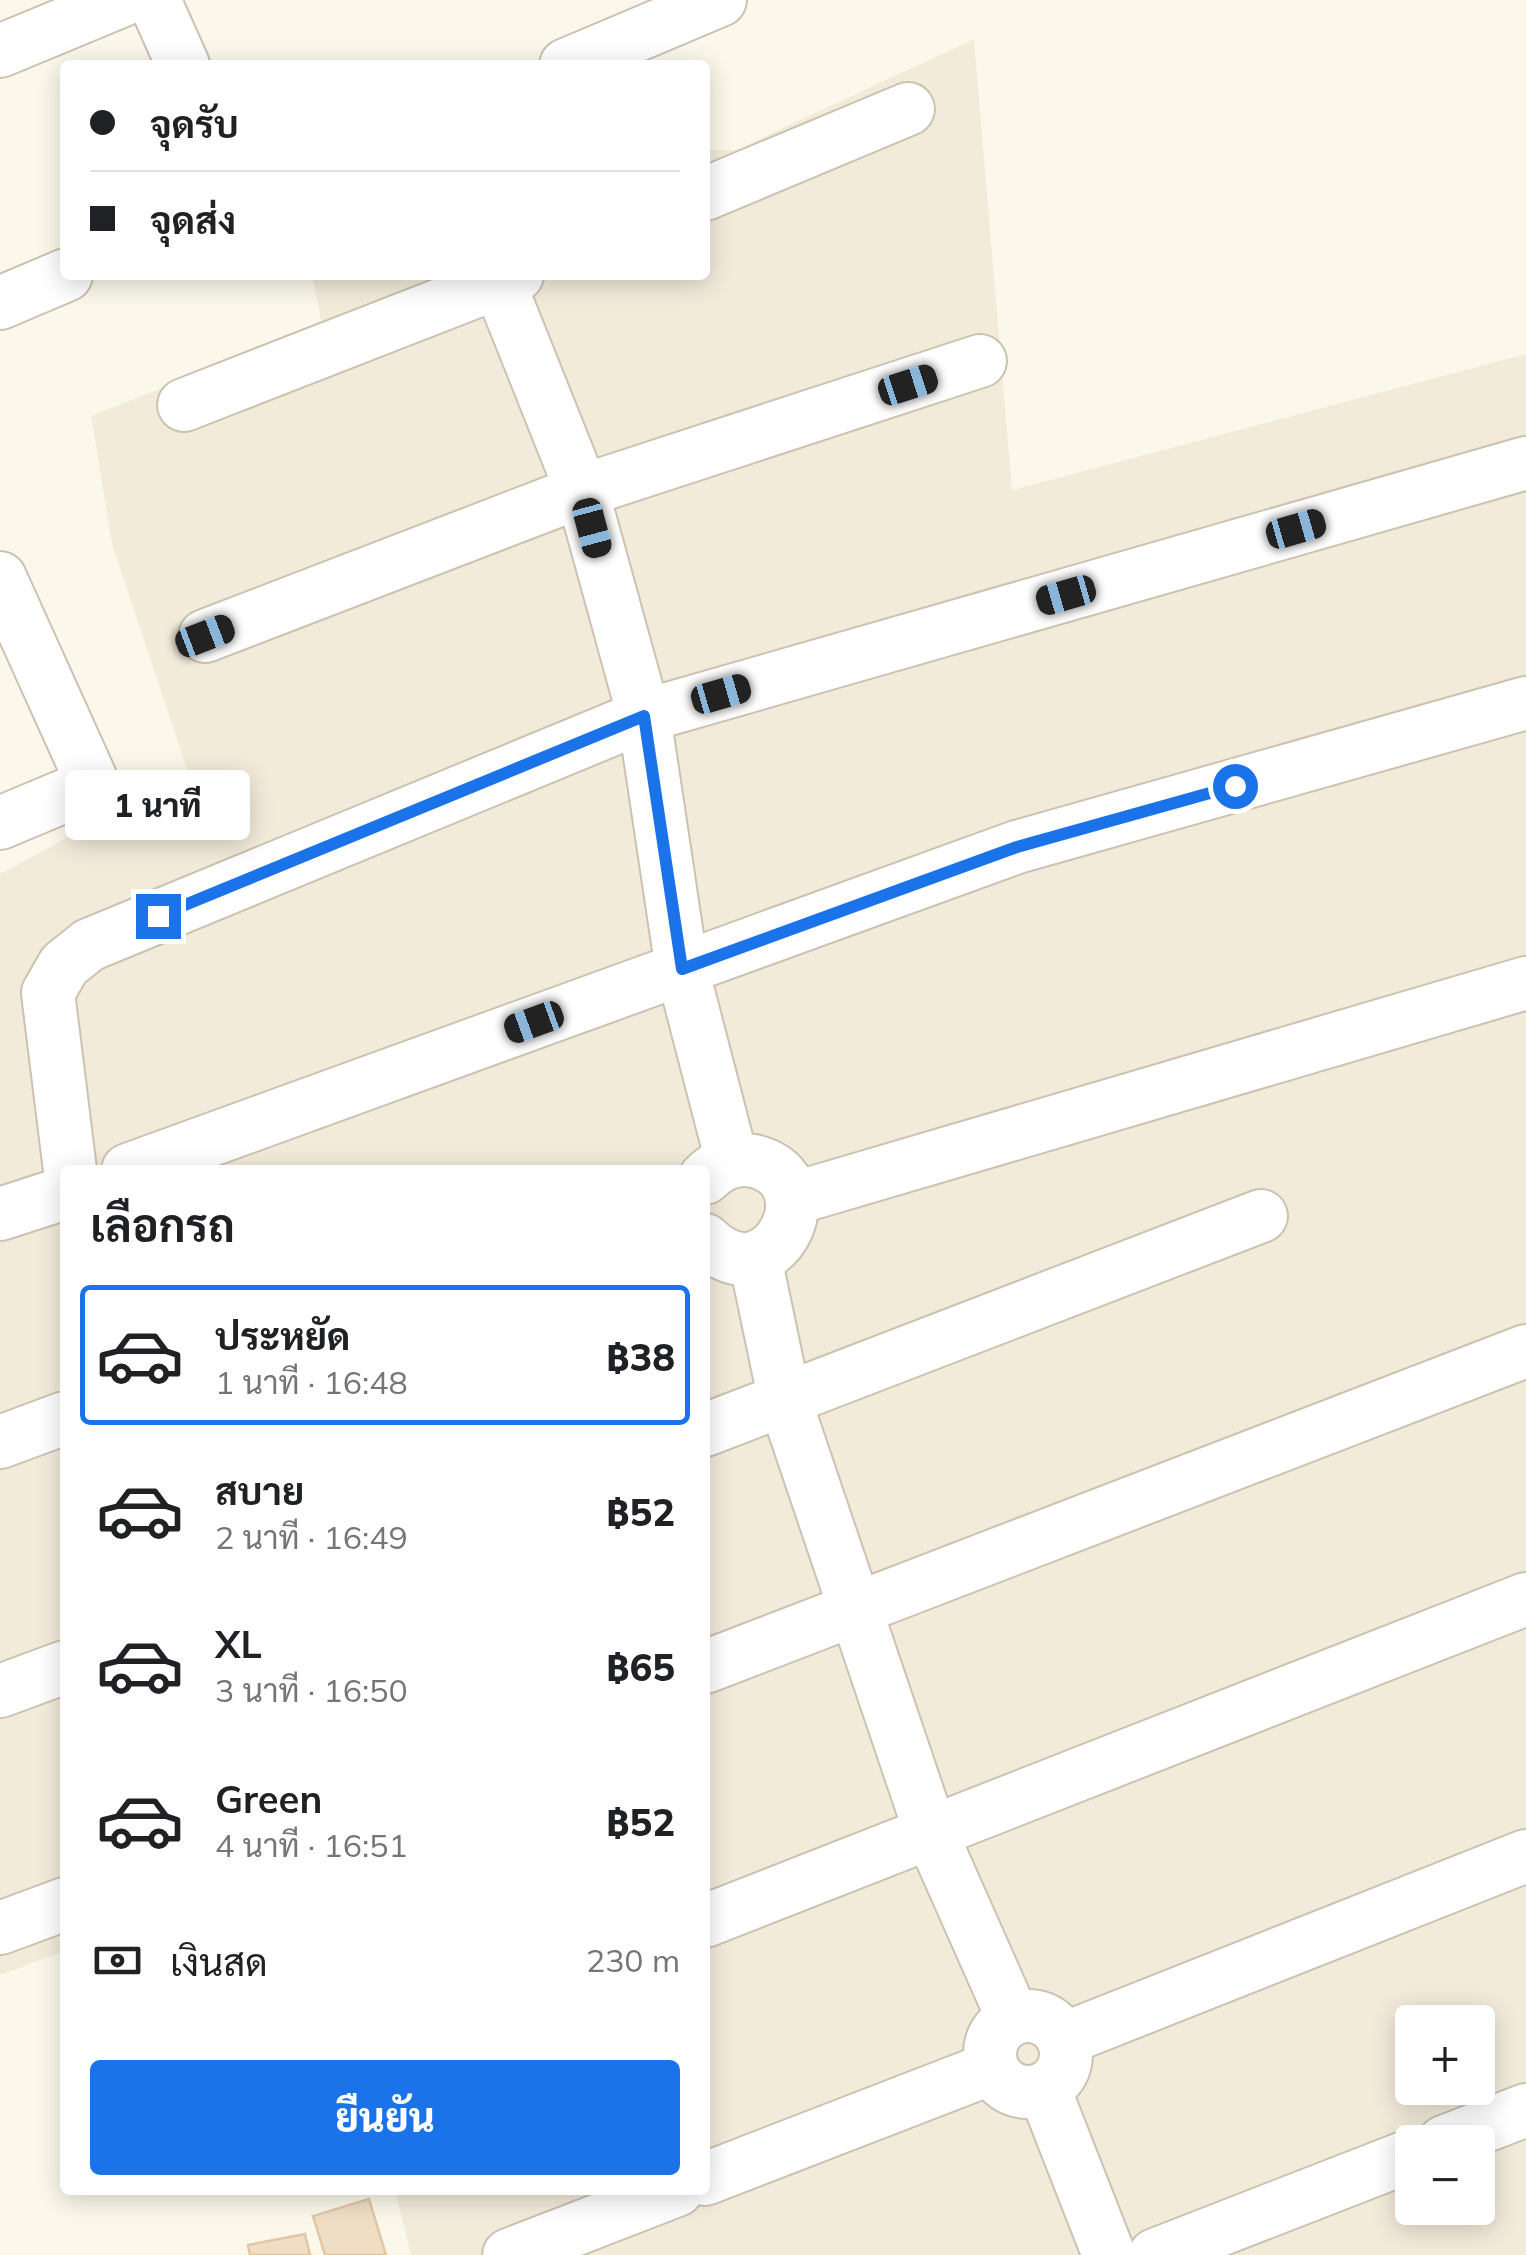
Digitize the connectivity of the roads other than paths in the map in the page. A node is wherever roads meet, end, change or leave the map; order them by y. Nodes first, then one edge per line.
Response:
1 (122, 0) edge
2 (154, 0) edge
3 (720, 0) edge
4 (0, 51) edge
5 (181, 60) edge
6 (578, 60) edge
7 (908, 109) dead end
8 (710, 192) edge
9 (60, 278) edge
10 (505, 280) edge
11 (508, 280) edge
12 (0, 303) edge
13 (980, 361) dead end
14 (184, 404) dead end
15 (1526, 463) edge
16 (582, 490) junction
17 (0, 578) edge
18 (205, 636) dead end
19 (1526, 703) edge
20 (644, 716) junction
21 (0, 823) edge
22 (682, 969) junction
23 (1526, 983) edge
24 (69, 1165) edge
25 (142, 1165) edge
26 (718, 1170) edge
27 (60, 1194) edge
28 (792, 1199) junction
29 (0, 1214) edge
30 (1261, 1216) dead end
31 (710, 1243) edge
32 (755, 1258) junction
33 (1526, 1352) edge
34 (786, 1401) junction
35 (60, 1420) edge
36 (710, 1428) edge
37 (0, 1442) edge
38 (1526, 1599) edge
39 (857, 1611) junction
40 (710, 1666) edge
41 (60, 1669) edge
42 (0, 1691) edge
43 (931, 1834) junction
44 (1526, 1856) edge
45 (60, 1906) edge
46 (710, 1919) edge
47 (0, 1928) edge
48 (1013, 2018) junction
49 (1064, 2039) junction
50 (992, 2068) junction
51 (1044, 2090) junction
52 (1526, 2110) edge
53 (1488, 2125) edge
54 (1395, 2162) edge
55 (710, 2177) edge
56 (664, 2195) edge
57 (509, 2255) edge
58 (1108, 2255) edge
59 (1155, 2255) edge

1 - 4 street
2 - 5 street
3 - 6 street
7 - 8 street
9 - 12 street
10 - 14 street
11 - 16 street
13 - 16 street
15 - 20 street
16 - 18 street
16 - 20 street
17 - 21 street
19 - 22 street
20 - 22 street
20 - 24 street
22 - 25 street
22 - 26 street
23 - 28 street
26 - 28 street
27 - 29 street
28 - 32 street
30 - 34 street
31 - 32 street
32 - 34 street
33 - 39 street
34 - 36 street
34 - 39 street
35 - 37 street
38 - 43 street
39 - 40 street
39 - 43 street
41 - 42 street
43 - 46 street
43 - 48 street
44 - 49 street
45 - 47 street
48 - 49 street
48 - 50 street
49 - 51 street
50 - 51 street
50 - 55 street
51 - 58 street
52 - 53 street
54 - 59 street
56 - 57 street

